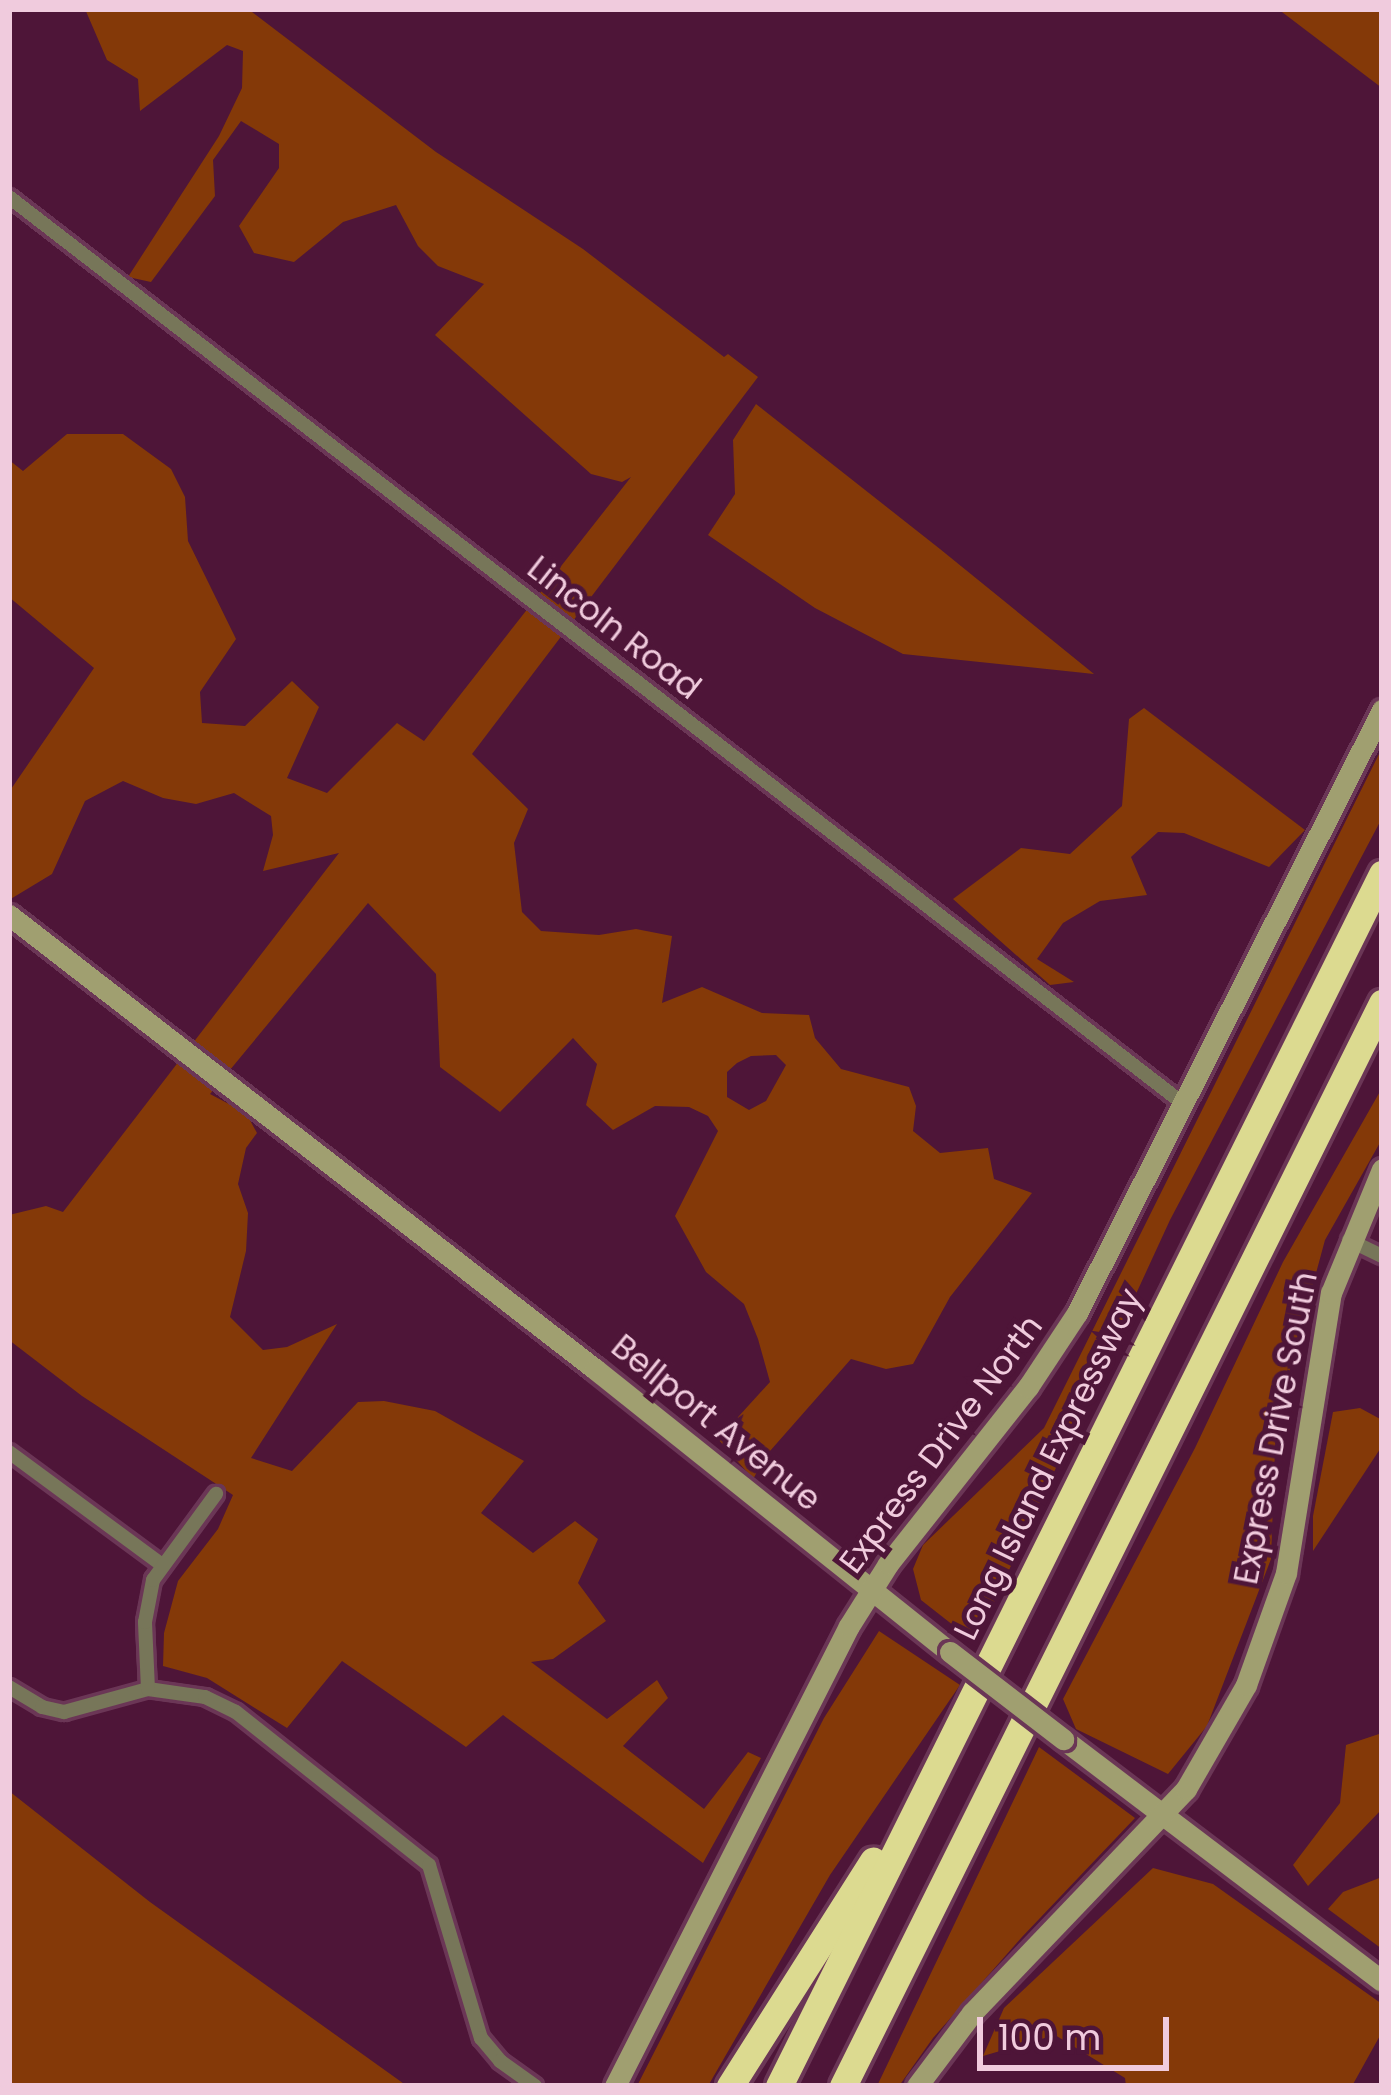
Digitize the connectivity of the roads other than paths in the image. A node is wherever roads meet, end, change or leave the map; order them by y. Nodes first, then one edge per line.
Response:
1 (9, 197) edge
2 (1382, 710) edge
3 (1382, 874) edge
4 (9, 915) edge
5 (1382, 1003) edge
6 (1382, 1031) edge
7 (1184, 1104) junction
8 (1329, 1110) junction
9 (1382, 1169) edge
10 (1349, 1240) junction
11 (1382, 1256) edge
12 (9, 1452) edge
13 (216, 1494) dead end
14 (161, 1564) junction
15 (872, 1590) junction
16 (9, 1687) edge
17 (148, 1689) junction
18 (918, 1808) junction
19 (1165, 1815) junction
20 (1382, 1981) edge
21 (535, 2086) edge
22 (615, 2086) edge
23 (730, 2086) edge
24 (779, 2086) edge
25 (843, 2086) edge
26 (916, 2086) edge

1 - 7 street, Lincoln Road
2 - 7 main road, Express Drive North
3 - 18 highway, Long Island Expressway
4 - 15 main road, Bellport Avenue
5 - 8 highway
6 - 8 highway
7 - 15 main road, Express Drive North
8 - 25 highway
9 - 10 main road, Express Drive South
10 - 11 street
10 - 19 main road, Express Drive South
12 - 14 street
13 - 14 street
14 - 17 street
15 - 19 main road, Bellport Avenue, bridge
15 - 22 main road, Express Drive North
16 - 17 street
17 - 21 street
18 - 23 highway
18 - 24 highway, Long Island Expressway
19 - 20 main road, Bellport Avenue
19 - 26 main road, Express Drive South

